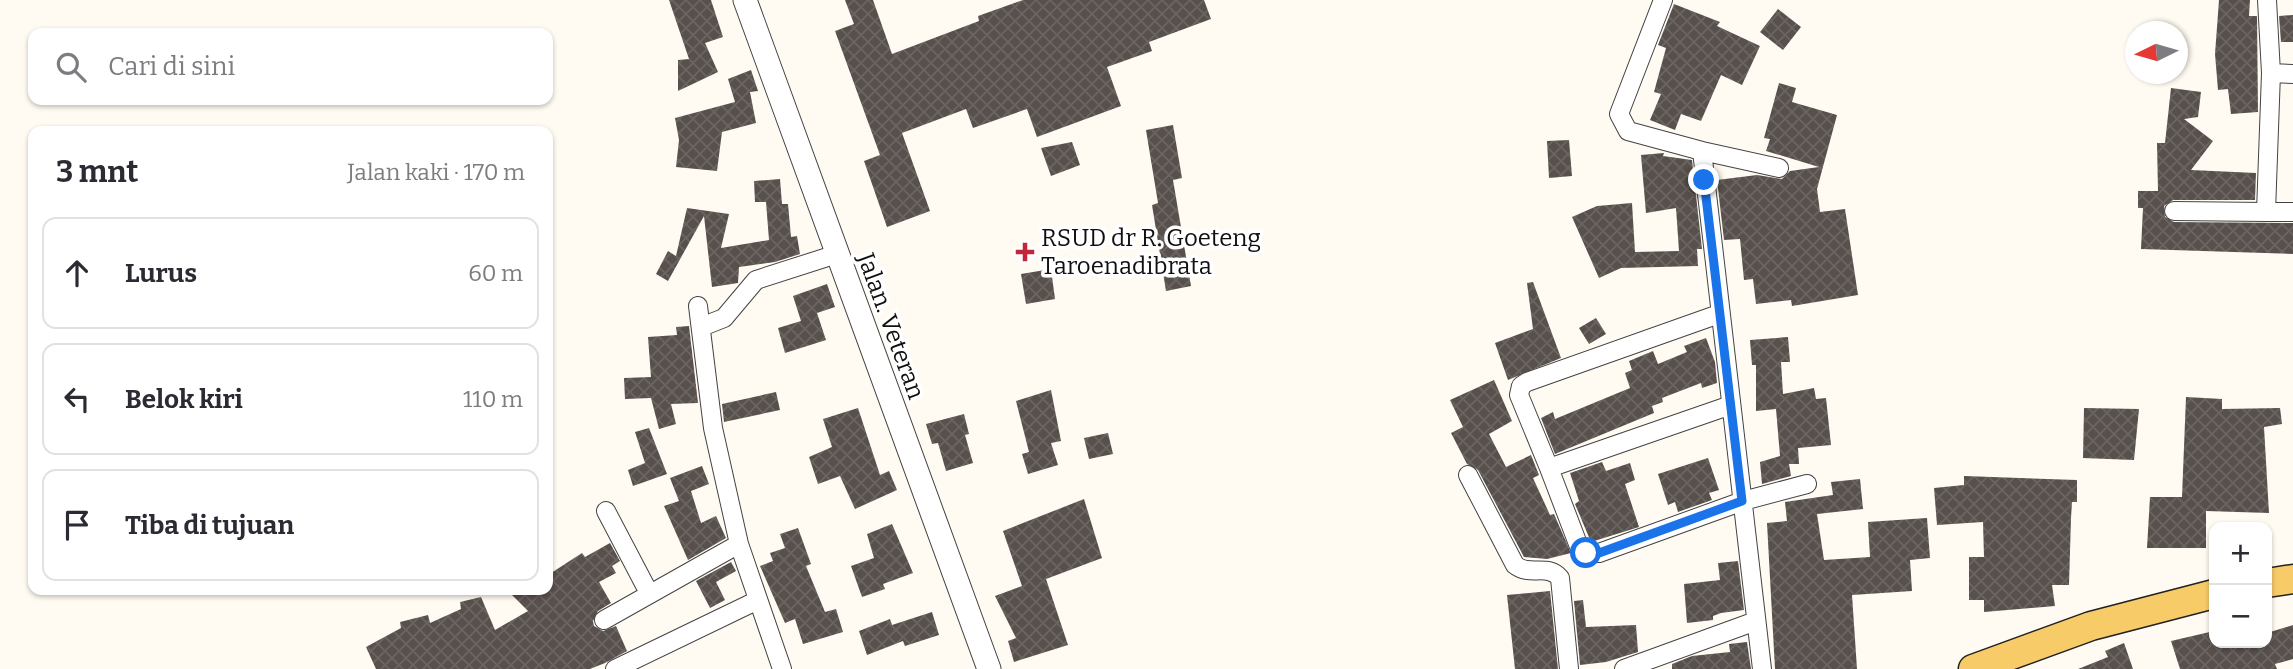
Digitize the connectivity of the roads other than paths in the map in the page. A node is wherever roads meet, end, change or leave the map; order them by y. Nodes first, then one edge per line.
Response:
1 (745, 0) edge
2 (1663, 0) edge
3 (2267, 0) edge
4 (2272, 74) junction
5 (2293, 74) edge
6 (1702, 151) junction
7 (1779, 168) dead end
8 (2174, 211) dead end
9 (2266, 212) junction
10 (2293, 212) edge
11 (837, 254) junction
12 (698, 306) dead end
13 (1719, 314) junction
14 (701, 327) junction
15 (1731, 405) junction
16 (1549, 468) junction
17 (1468, 475) dead end
18 (1807, 484) dead end
19 (1742, 501) junction
20 (606, 510) dead end
21 (739, 544) junction
22 (2293, 579) edge
23 (2272, 582) edge
24 (649, 593) junction
25 (2209, 595) edge
26 (757, 601) junction
27 (604, 620) dead end
28 (1756, 621) junction
29 (615, 669) edge
30 (782, 669) edge
31 (989, 669) edge
32 (1569, 669) edge
33 (1624, 669) edge
34 (1762, 669) edge
35 (1973, 669) edge

1 - 11 street, Jalan. Veteran
2 - 6 street
3 - 4 street
4 - 5 street
4 - 9 street
6 - 7 street
6 - 13 street
8 - 9 street
9 - 10 street
11 - 14 street
11 - 31 street, Jalan. Veteran
12 - 14 street
13 - 15 street
13 - 16 street
14 - 21 street
15 - 16 street
15 - 19 street
16 - 19 street
17 - 32 street
18 - 19 street
19 - 28 street
20 - 24 street
21 - 24 street
21 - 26 street
22 - 23 main road
24 - 27 street
25 - 35 main road
26 - 29 street
26 - 30 street
28 - 33 street
28 - 34 street

